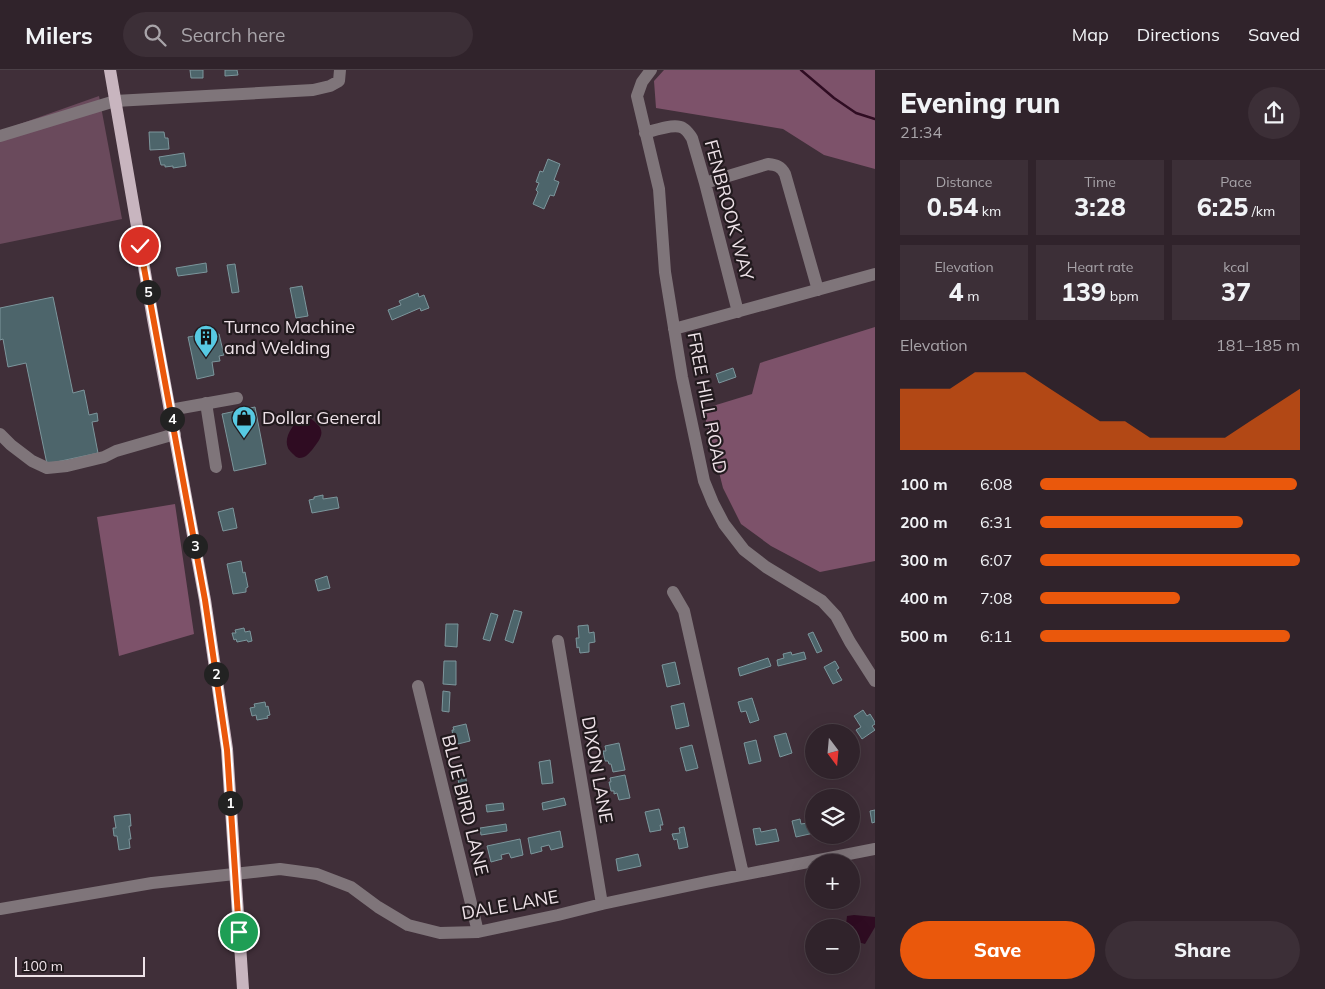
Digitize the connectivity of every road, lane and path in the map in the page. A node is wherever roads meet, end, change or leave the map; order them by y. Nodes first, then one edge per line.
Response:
1 (110, 70) edge
2 (340, 70) edge
3 (651, 70) edge
4 (115, 101) junction
5 (646, 133) junction
6 (0, 136) edge
7 (705, 183) junction
8 (875, 274) edge
9 (818, 290) junction
10 (738, 312) junction
11 (674, 329) junction
12 (237, 398) dead end
13 (206, 403) junction
14 (170, 410) junction
15 (0, 434) edge
16 (175, 434) junction
17 (216, 467) dead end
18 (673, 592) dead end
19 (558, 642) dead end
20 (875, 681) edge
21 (418, 686) dead end
22 (875, 849) edge
23 (743, 874) junction
24 (234, 875) junction
25 (602, 904) junction
26 (0, 909) edge
27 (478, 932) junction
28 (243, 989) edge

1 - 4 main road
2 - 4 street
3 - 5 street, FREE HILL ROAD
4 - 6 street
4 - 14 main road
5 - 7 street, FENBROOK WAY
5 - 11 street, FREE HILL ROAD
7 - 9 street
7 - 10 street, FENBROOK WAY
8 - 9 street
9 - 10 street
10 - 11 street
11 - 20 street, FREE HILL ROAD
12 - 13 street
13 - 14 street
13 - 17 street
14 - 16 main road
15 - 16 street
16 - 24 main road
18 - 23 street
19 - 25 street, DIXON LANE
21 - 27 street, BLUE BIRD LANE
22 - 23 street, DALE LANE
23 - 25 street, DALE LANE
24 - 26 street, DALE LANE
24 - 27 street, DALE LANE
24 - 28 main road
25 - 27 street, DALE LANE

